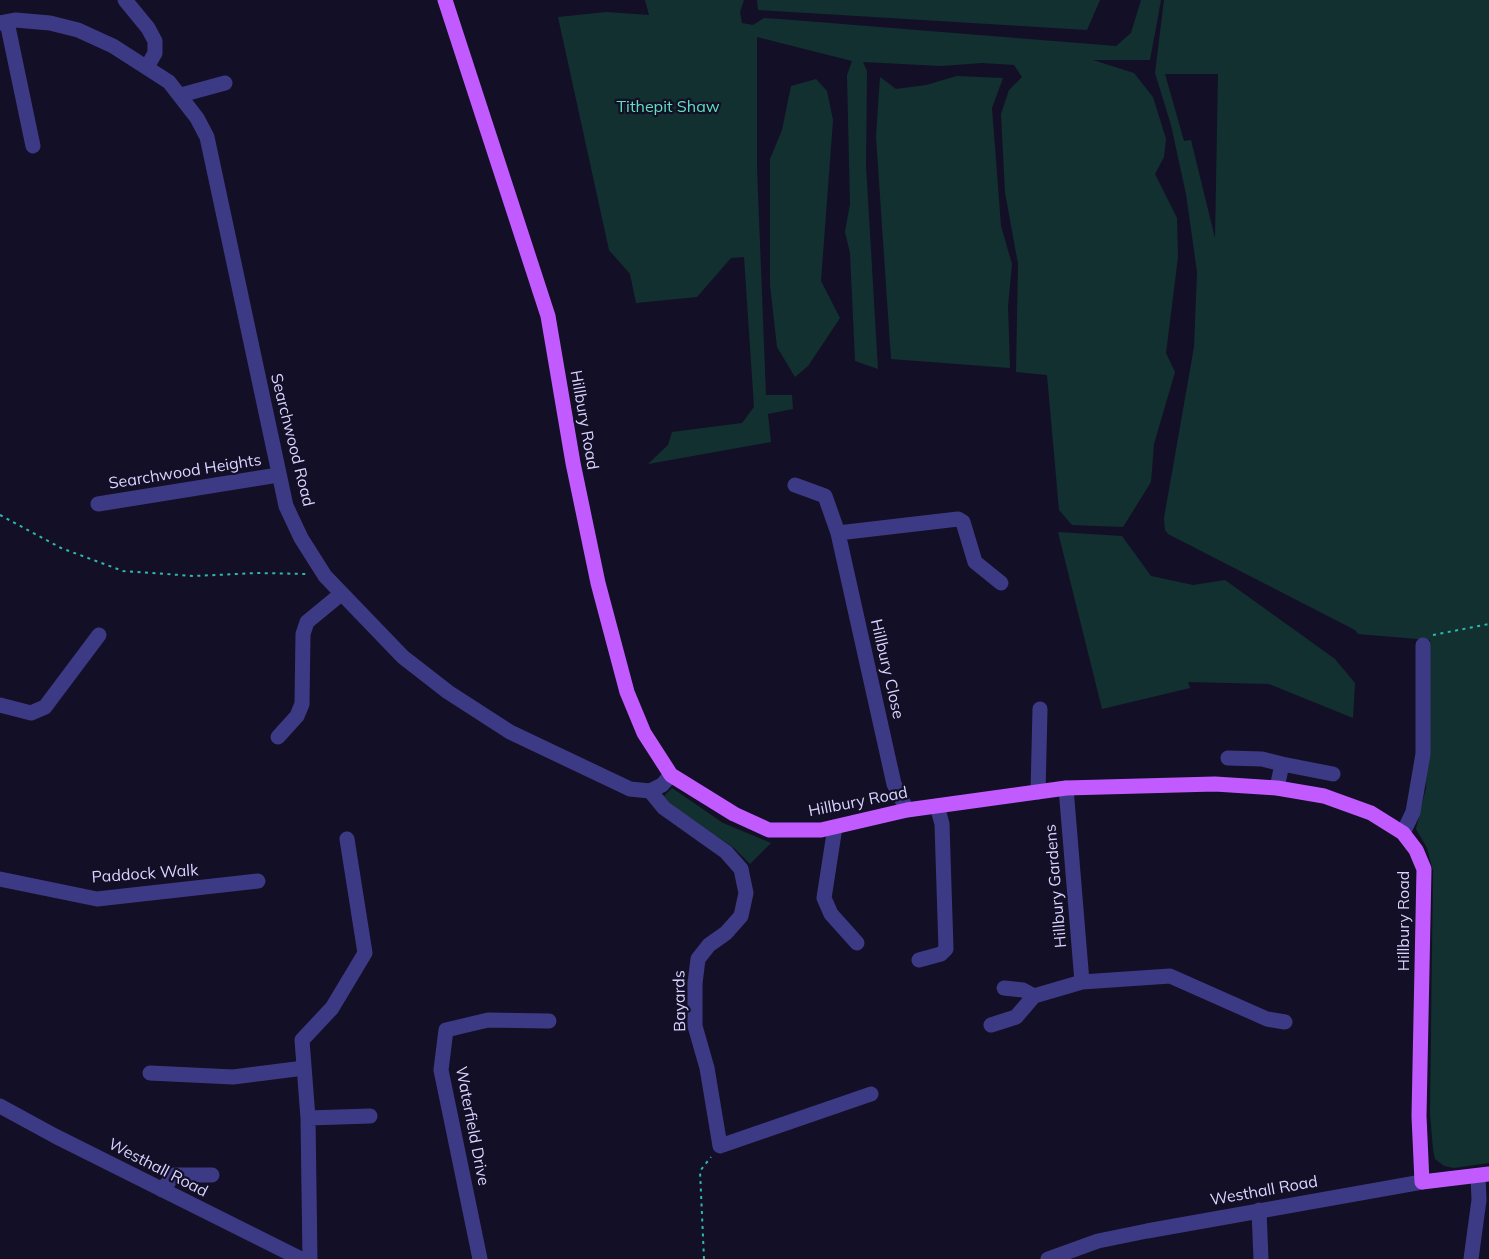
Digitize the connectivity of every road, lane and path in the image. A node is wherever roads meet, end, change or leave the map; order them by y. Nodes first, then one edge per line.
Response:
1 (125, 0) edge
2 (445, 0) edge
3 (3, 22) edge
4 (147, 67) junction
5 (225, 83) dead end
6 (181, 95) junction
7 (33, 146) dead end
8 (278, 475) junction
9 (795, 485) dead end
10 (98, 504) dead end
11 (0, 515) edge
12 (838, 533) junction
13 (325, 576) junction
14 (1001, 583) dead end
15 (341, 594) junction
16 (1489, 624) edge
17 (99, 634) dead end
18 (1423, 645) joint
19 (0, 705) edge
20 (1040, 709) dead end
21 (278, 737) dead end
22 (1228, 758) dead end
23 (1282, 764) junction
24 (1333, 774) dead end
25 (671, 775) junction
26 (1066, 788) junction
27 (1277, 788) junction
28 (650, 791) junction
29 (1038, 792) junction
30 (937, 806) junction
31 (907, 810) junction
32 (835, 827) junction
33 (1402, 833) junction
34 (347, 839) dead end
35 (0, 879) edge
36 (258, 881) dead end
37 (857, 943) dead end
38 (919, 960) dead end
39 (1082, 982) junction
40 (1004, 988) dead end
41 (1034, 996) junction
42 (549, 1020) dead end
43 (1285, 1022) dead end
44 (991, 1025) dead end
45 (304, 1068) junction
46 (150, 1073) dead end
47 (871, 1094) dead end
48 (0, 1106) edge
49 (370, 1116) dead end
50 (308, 1118) junction
51 (720, 1146) junction
52 (212, 1175) dead end
53 (1484, 1175) edge
54 (1422, 1182) junction
55 (162, 1190) junction
56 (1258, 1210) junction
57 (1057, 1257) edge
58 (301, 1259) edge
59 (310, 1259) edge
60 (480, 1259) edge
61 (704, 1259) edge
62 (1261, 1259) edge
63 (1472, 1259) edge

1 - 4 street
2 - 25 main road, Hillbury Road
3 - 4 street, Searchwood Road
3 - 7 street
4 - 6 street, Searchwood Road
5 - 6 street
6 - 8 street, Searchwood Road
8 - 10 street, Searchwood Heights
8 - 13 street, Searchwood Road
9 - 12 street, Hillbury Close
11 - 13 path
12 - 14 street
12 - 31 street, Hillbury Close
13 - 15 street, Searchwood Road
15 - 21 street
15 - 28 street, Searchwood Road
16 - 18 path
17 - 19 street
18 - 33 street
20 - 29 street
22 - 23 street
23 - 24 street
23 - 27 street
25 - 28 street
25 - 32 main road, Hillbury Road
26 - 27 main road, Hillbury Road
26 - 29 main road, Hillbury Road
26 - 39 street, Hillbury Gardens
27 - 33 main road, Hillbury Road
28 - 51 street, Bayards
29 - 30 main road, Hillbury Road
30 - 31 main road, Hillbury Road
30 - 38 street
31 - 32 main road, Hillbury Road
32 - 37 street
33 - 54 main road, Hillbury Road
34 - 45 street
35 - 36 street, Paddock Walk
39 - 41 street
39 - 43 street
40 - 41 street
41 - 44 street
42 - 60 street, Waterfield Drive
45 - 46 street
45 - 50 street
47 - 51 street
48 - 55 street, Westhall Road
49 - 50 street
50 - 59 street
51 - 61 path
52 - 55 street
53 - 54 main road, Westhall Road
53 - 63 street
54 - 56 street, Westhall Road
55 - 58 street, Westhall Road
56 - 57 street, Westhall Road
56 - 62 street

